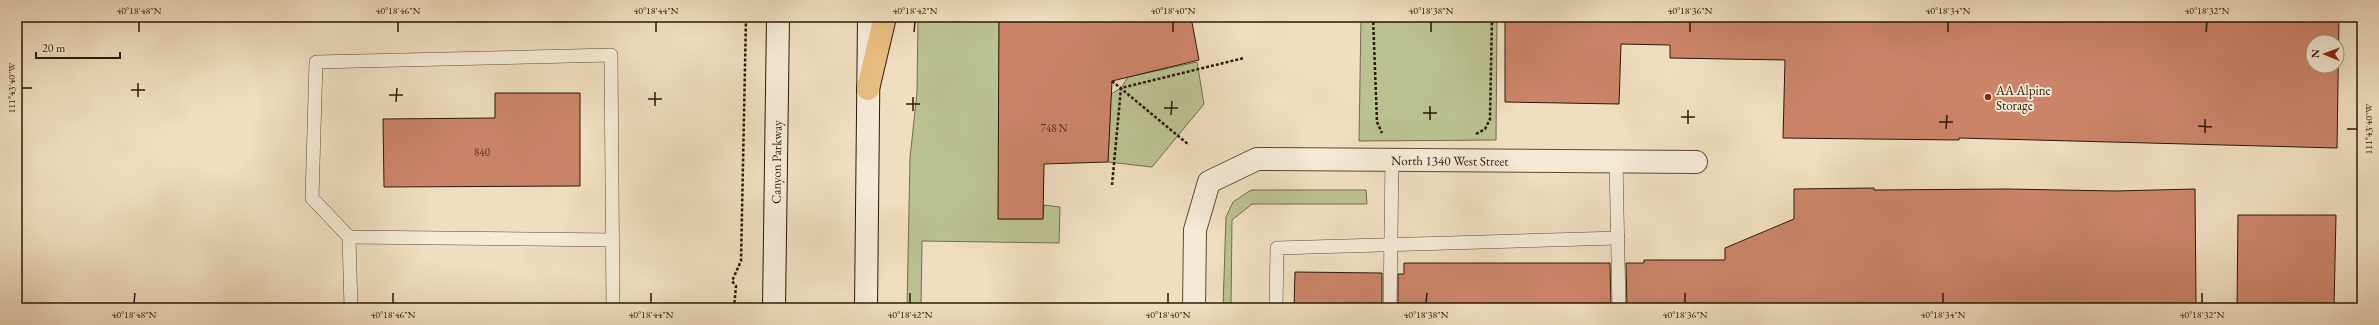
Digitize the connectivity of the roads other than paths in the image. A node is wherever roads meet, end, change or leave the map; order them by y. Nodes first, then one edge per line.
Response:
1 (778, 17) edge
2 (869, 17) edge
3 (885, 17) edge
4 (868, 89) junction
5 (1392, 160) junction
6 (1616, 161) junction
7 (1696, 162) dead end
8 (349, 237) junction
9 (1618, 238) junction
10 (612, 240) junction
11 (1390, 245) junction
12 (351, 308) edge
13 (613, 308) edge
14 (774, 308) edge
15 (866, 308) edge
16 (1194, 308) edge
17 (1276, 308) edge
18 (1390, 308) edge
19 (1619, 308) edge

1 - 14 street, Canyon Parkway
2 - 4 street
3 - 4 highway
4 - 15 street
5 - 6 street, North 1340 West Street
5 - 11 lane
5 - 16 street, North 1340 West Street
6 - 7 street, North 1340 West Street
6 - 9 lane
8 - 10 lane
8 - 10 lane
8 - 12 lane
9 - 11 lane
9 - 19 lane
10 - 13 lane
11 - 17 lane
11 - 18 lane

